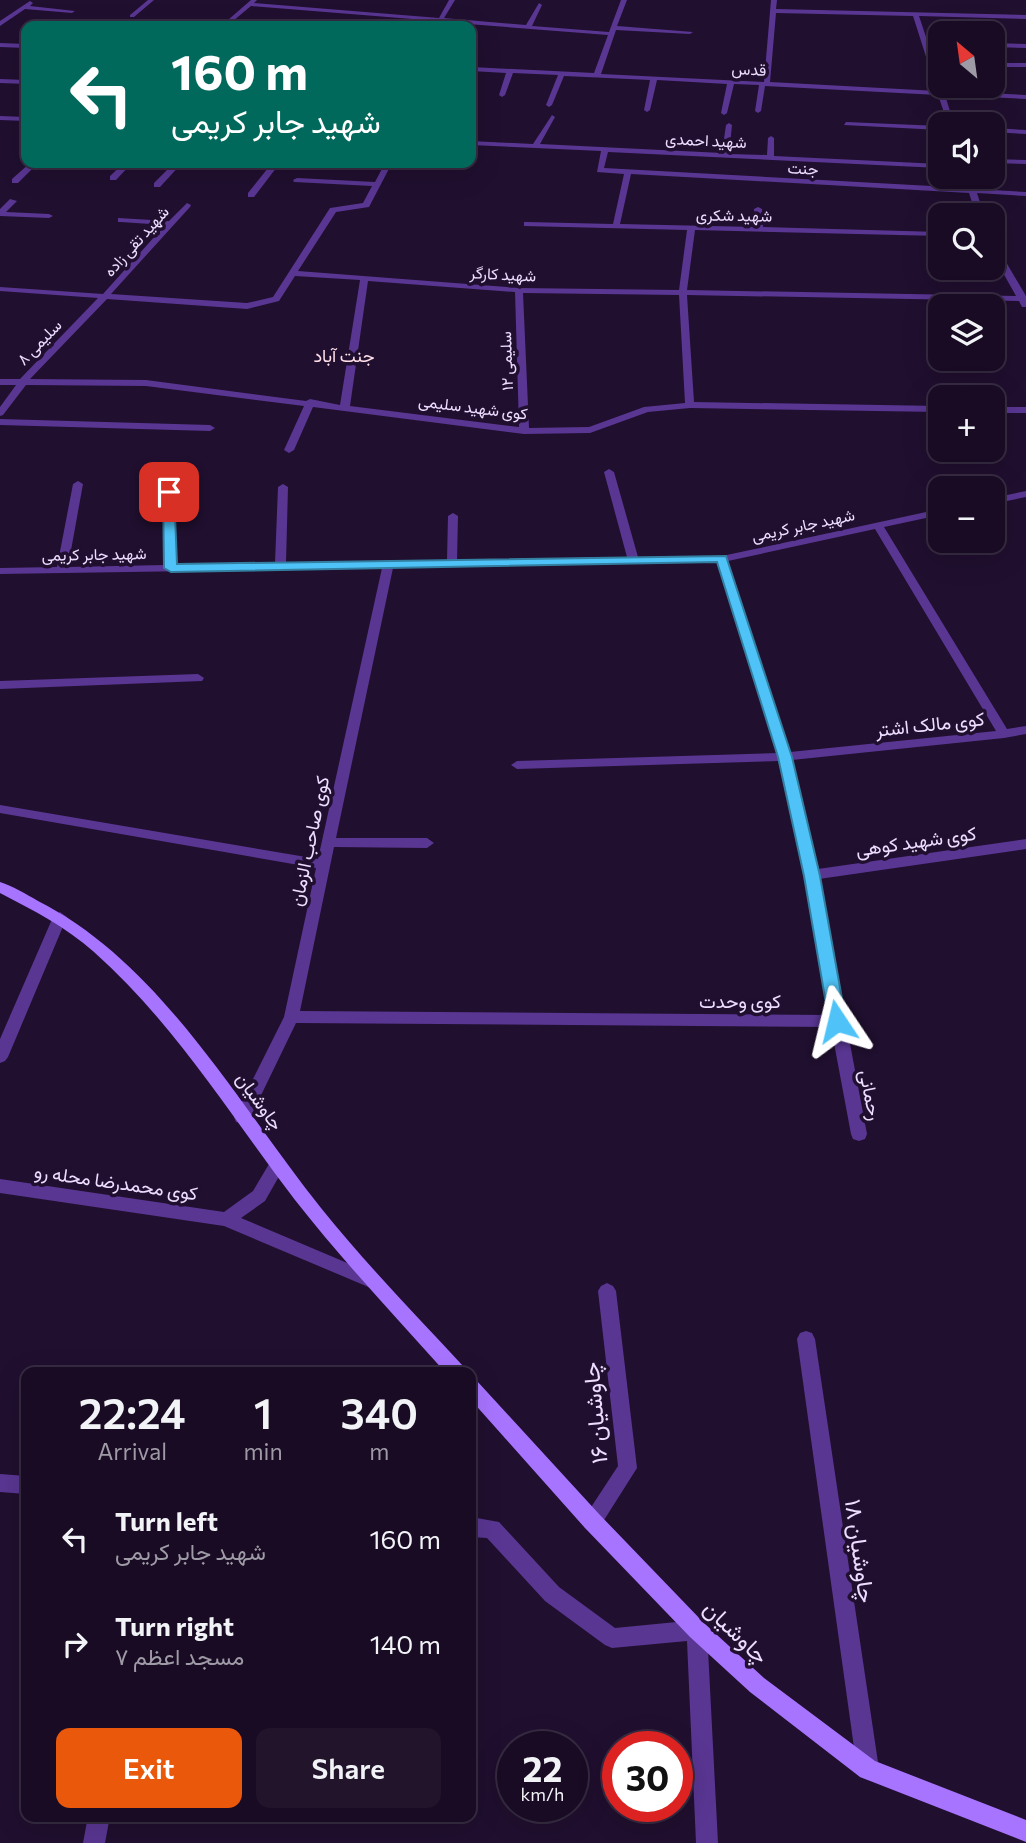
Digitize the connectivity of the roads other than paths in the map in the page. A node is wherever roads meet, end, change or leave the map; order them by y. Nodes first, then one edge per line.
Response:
1 (34, 0) edge
2 (151, 0) edge
3 (452, 0) edge
4 (624, 0) edge
5 (774, 0) edge
6 (252, 2) edge
7 (540, 5) dead end
8 (24, 7) junction
9 (72, 11) dead end
10 (773, 11) junction
11 (916, 15) junction
12 (132, 16) dead end
13 (1026, 17) edge
14 (441, 19) junction
15 (230, 21) edge
16 (463, 21) edge
17 (476, 22) edge
18 (0, 24) edge
19 (528, 27) junction
20 (613, 31) junction
21 (690, 32) dead end
22 (925, 42) junction
23 (928, 42) edge
24 (0, 45) edge
25 (1005, 45) edge
26 (21, 46) edge
27 (1026, 46) edge
28 (928, 52) edge
29 (1005, 65) edge
30 (1026, 65) edge
31 (476, 69) edge
32 (510, 71) junction
33 (562, 73) junction
34 (597, 75) junction
35 (654, 78) junction
36 (0, 81) edge
37 (21, 82) edge
38 (731, 82) junction
39 (765, 84) junction
40 (928, 92) edge
41 (502, 96) dead end
42 (1005, 96) edge
43 (1026, 97) edge
44 (550, 105) dead end
45 (647, 110) dead end
46 (758, 111) dead end
47 (724, 113) dead end
48 (552, 117) dead end
49 (0, 118) edge
50 (21, 119) edge
51 (846, 124) dead end
52 (729, 125) dead end
53 (928, 127) edge
54 (1005, 131) edge
55 (1026, 132) edge
56 (771, 138) dead end
57 (476, 143) edge
58 (535, 146) junction
59 (605, 150) junction
60 (725, 155) junction
61 (769, 157) junction
62 (1005, 161) edge
63 (1026, 162) edge
64 (928, 165) edge
65 (29, 168) edge
66 (123, 168) edge
67 (173, 168) edge
68 (272, 168) edge
69 (385, 168) edge
70 (628, 173) junction
71 (113, 178) dead end
72 (297, 180) dead end
73 (15, 181) dead end
74 (377, 184) junction
75 (157, 185) dead end
76 (972, 191) junction
77 (1026, 194) edge
78 (251, 195) dead end
79 (13, 201) dead end
80 (976, 203) edge
81 (187, 205) dead end
82 (758, 209) dead end
83 (0, 213) edge
84 (49, 216) dead end
85 (121, 220) dead end
86 (171, 223) junction
87 (527, 224) dead end
88 (616, 226) junction
89 (691, 228) junction
90 (759, 230) junction
91 (928, 234) edge
92 (1005, 268) edge
93 (293, 273) junction
94 (363, 278) junction
95 (0, 289) edge
96 (520, 290) junction
97 (683, 293) junction
98 (105, 296) junction
99 (1024, 301) edge
100 (0, 382) edge
101 (23, 382) junction
102 (310, 402) junction
103 (691, 405) junction
104 (345, 406) junction
105 (928, 409) edge
106 (1005, 410) edge
107 (1026, 410) edge
108 (0, 413) edge
109 (0, 422) edge
110 (210, 428) dead end
111 (524, 431) junction
112 (289, 450) dead end
113 (609, 472) dead end
114 (78, 484) dead end
115 (283, 487) dead end
116 (169, 492) dead end
117 (1026, 494) edge
118 (1005, 498) edge
119 (928, 515) edge
120 (453, 516) dead end
121 (878, 525) junction
122 (722, 559) junction
123 (633, 560) junction
124 (453, 563) junction
125 (388, 564) junction
126 (280, 566) junction
127 (171, 568) junction
128 (62, 570) junction
129 (0, 571) edge
130 (198, 678) dead end
131 (0, 685) edge
132 (1026, 730) edge
133 (1004, 734) junction
134 (785, 757) junction
135 (517, 765) dead end
136 (0, 809) edge
137 (328, 842) junction
138 (427, 843) dead end
139 (1026, 844) edge
140 (324, 865) junction
141 (812, 876) junction
142 (0, 887) edge
143 (60, 916) junction
144 (291, 1017) junction
145 (837, 1021) junction
146 (0, 1057) edge
147 (242, 1117) junction
148 (859, 1134) dead end
149 (278, 1164) junction
150 (0, 1186) edge
151 (226, 1219) junction
152 (377, 1283) junction
153 (607, 1291) dead end
154 (806, 1339) dead end
155 (453, 1367) edge
156 (476, 1393) edge
157 (0, 1483) edge
158 (21, 1485) edge
159 (592, 1521) junction
160 (476, 1527) edge
161 (697, 1630) junction
162 (867, 1769) junction
163 (98, 1822) edge
164 (1026, 1831) edge
165 (94, 1843) edge
166 (707, 1843) edge

1 - 8 street
2 - 12 street
3 - 14 street
4 - 20 street
5 - 10 street
6 - 14 street
6 - 15 street
7 - 19 street
8 - 9 street
8 - 18 street
10 - 11 street
10 - 39 street
11 - 13 street
11 - 22 street
14 - 16 street
17 - 19 street
19 - 20 street
20 - 21 street
20 - 34 street
22 - 23 street
22 - 28 street
24 - 26 street
25 - 27 street
29 - 30 street
31 - 32 street, قدس
32 - 33 street, قدس
32 - 41 street
33 - 34 street, قدس
33 - 44 street
34 - 35 street, قدس
35 - 38 street, قدس
35 - 45 street
36 - 37 street
38 - 39 street, قدس
38 - 47 street
39 - 40 street, قدس
39 - 46 street
42 - 43 street, قدس
48 - 58 street
49 - 50 street
51 - 53 street
52 - 60 street
54 - 55 street
56 - 61 street
57 - 58 street, شهید احمدی
58 - 59 street, شهید احمدی
59 - 60 street, شهید احمدی
59 - 70 street, جنت
60 - 61 street, شهید احمدی
61 - 64 street, شهید احمدی
62 - 63 street
65 - 73 street
66 - 71 street
67 - 75 street
68 - 78 street
69 - 74 street
70 - 76 street, جنت
70 - 88 street
72 - 74 street
74 - 93 street
76 - 77 street, جنت
76 - 80 street
79 - 83 street
81 - 86 street, شهید تقی زاده
82 - 90 street
83 - 84 street
85 - 86 street
86 - 98 street, شهید تقی زاده
87 - 88 street, شهید شکری
88 - 89 street, شهید شکری
89 - 90 street, شهید شکری
89 - 97 street
90 - 91 street, شهید شکری
92 - 99 street
93 - 94 street, شهید کارگر
93 - 98 street
94 - 96 street, شهید کارگر
94 - 104 street
95 - 98 street
96 - 97 street, شهید کارگر
96 - 111 street, سلیمی ۱۲
97 - 99 street, شهید کارگر
97 - 103 street
98 - 101 street, سلیمی ۸
100 - 101 street, کوی شهید سلیمی
101 - 102 street, کوی شهید سلیمی
101 - 108 street, سلیمی ۸
102 - 104 street, کوی شهید سلیمی
102 - 112 street
103 - 105 street, کوی شهید سلیمی
103 - 111 street, کوی شهید سلیمی
104 - 111 street, کوی شهید سلیمی
106 - 107 street
109 - 110 street
113 - 123 street
114 - 128 street
115 - 126 street
116 - 127 street
117 - 118 street
119 - 121 street, شهید جابر کریمی
120 - 124 street
121 - 122 street, شهید جابر کریمی
121 - 133 street, کوی مالک اشتر
122 - 123 street, شهید جابر کریمی
122 - 134 street
123 - 124 street, شهید جابر کریمی
124 - 125 street, شهید جابر کریمی
125 - 126 street, شهید جابر کریمی
125 - 137 street, کوی صاحب الزمان
126 - 127 street, شهید جابر کریمی
127 - 128 street, شهید جابر کریمی
128 - 129 street, شهید جابر کریمی
130 - 131 street
132 - 133 street
133 - 134 street, کوی مالک اشتر
134 - 135 street, کوی مالک اشتر
134 - 141 street
136 - 140 street
137 - 138 street
137 - 140 street, کوی صاحب الزمان
139 - 141 street, کوی شهید کوهی
140 - 144 street, کوی صاحب الزمان
141 - 145 street
142 - 143 main road, چاوشیان
143 - 146 street
143 - 147 main road, چاوشیان
144 - 145 street, کوی وحدت
144 - 147 street, کوی صاحب الزمان
145 - 148 street, رحمانی
147 - 149 main road, چاوشیان
149 - 151 street
149 - 152 main road, چاوشیان
150 - 151 street, کوی محمدرضا محله رو
151 - 152 street, کوی محمدرضا محله رو
152 - 155 main road, چاوشیان
153 - 159 street, چاوشیان ۱۶
154 - 162 street, چاوشیان ۱۸
156 - 159 main road, چاوشیان
157 - 158 street
159 - 161 main road, چاوشیان
160 - 161 street
161 - 162 main road, چاوشیان
161 - 166 street
162 - 164 main road, چاوشیان
163 - 165 street

